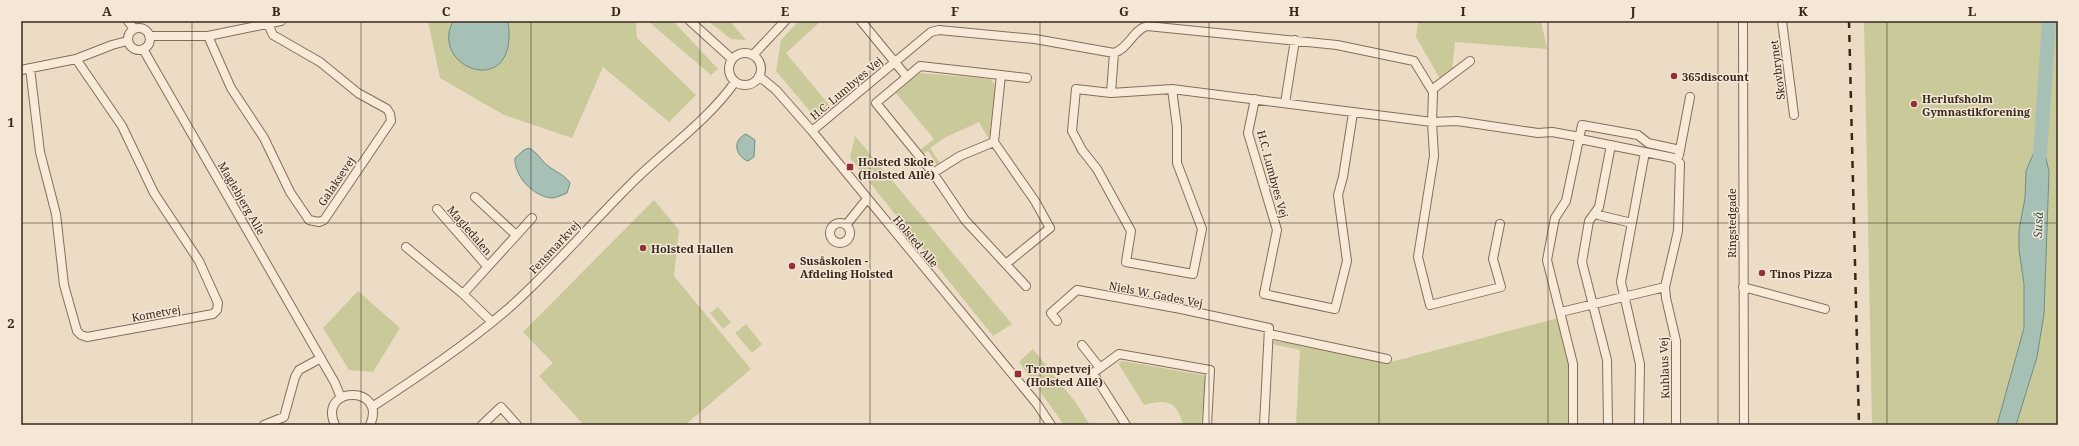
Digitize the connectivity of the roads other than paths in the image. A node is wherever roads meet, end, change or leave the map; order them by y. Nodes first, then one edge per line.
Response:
1 (128, 21) edge
2 (281, 21) edge
3 (690, 21) edge
4 (785, 21) edge
5 (861, 21) edge
6 (1742, 21) edge
7 (1782, 21) edge
8 (268, 24) junction
9 (134, 29) junction
10 (149, 36) junction
11 (208, 36) junction
12 (1295, 40) junction
13 (128, 41) junction
14 (143, 49) junction
15 (1114, 53) junction
16 (753, 55) junction
17 (76, 59) junction
18 (732, 59) junction
19 (1470, 61) dead end
20 (895, 62) junction
21 (30, 68) junction
22 (21, 70) edge
23 (1001, 75) junction
24 (759, 76) junction
25 (907, 77) junction
26 (1027, 78) dead end
27 (735, 82) junction
28 (1172, 89) junction
29 (1433, 89) junction
30 (1111, 93) junction
31 (1690, 97) dead end
32 (1254, 99) junction
33 (1285, 103) junction
34 (1353, 113) junction
35 (1794, 115) dead end
36 (1432, 122) junction
37 (812, 131) junction
38 (1580, 138) junction
39 (994, 142) junction
40 (1611, 145) junction
41 (1680, 150) junction
42 (1644, 152) junction
43 (1678, 160) junction
44 (933, 174) junction
45 (475, 197) dead end
46 (867, 199) junction
47 (437, 209) dead end
48 (1594, 214) junction
49 (532, 218) dead end
50 (1632, 223) junction
51 (1500, 224) dead end
52 (846, 225) dead end
53 (516, 236) junction
54 (406, 247) dead end
55 (1007, 263) junction
56 (487, 266) junction
57 (1026, 286) dead end
58 (1665, 287) junction
59 (1743, 287) junction
60 (463, 294) junction
61 (1625, 296) junction
62 (1592, 304) junction
63 (1825, 309) dead end
64 (1561, 312) junction
65 (1057, 320) dead end
66 (492, 322) junction
67 (1269, 334) junction
68 (1082, 346) dead end
69 (321, 358) junction
70 (1387, 359) dead end
71 (1100, 368) junction
72 (341, 398) junction
73 (372, 407) junction
74 (264, 425) edge
75 (335, 425) edge
76 (370, 425) edge
77 (482, 425) edge
78 (517, 425) edge
79 (1051, 425) edge
80 (1126, 425) edge
81 (1206, 425) edge
82 (1264, 425) edge
83 (1573, 425) edge
84 (1608, 425) edge
85 (1639, 425) edge
86 (1676, 425) edge
87 (1744, 425) edge

1 - 9 street
2 - 8 street
3 - 18 street
4 - 16 street
5 - 20 street, H.C. Lumbyes Vej
6 - 59 street, Ringstedgade
7 - 35 street, Skovbrynet
8 - 11 street
8 - 11 street, Galaksevej
9 - 10 street
9 - 13 street
10 - 11 street
10 - 14 street
12 - 15 street
12 - 29 street
12 - 33 street
13 - 14 street
13 - 17 street
14 - 69 street, Maglebjerg Alle
15 - 20 street, H.C. Lumbyes Vej
15 - 30 street
16 - 18 street
16 - 24 street
17 - 21 street
17 - 21 street, Kometvej
18 - 27 street
19 - 29 street
20 - 25 street, H.C. Lumbyes Vej
20 - 37 street, H.C. Lumbyes Vej
21 - 22 street
23 - 25 street
23 - 26 street
23 - 39 street
24 - 27 street
24 - 37 street, Holsted Alle
25 - 44 street
27 - 66 street, Fensmarkvej
28 - 30 street
28 - 30 street
28 - 32 street
29 - 36 street
31 - 41 street, Kuhlaus Vej
32 - 33 street
32 - 34 street, H.C. Lumbyes Vej
33 - 34 street
34 - 36 street
36 - 38 street
36 - 51 street
37 - 46 street, Holsted Alle
38 - 40 street
38 - 41 street
38 - 64 street
39 - 44 street
39 - 55 street
40 - 42 street
40 - 48 street
41 - 43 street, Kuhlaus Vej
42 - 43 street
42 - 50 street
43 - 58 street, Kuhlaus Vej
44 - 55 street
45 - 53 street
46 - 52 street
46 - 79 street, Holsted Alle
47 - 56 street, Magledalen
48 - 50 street
48 - 62 street
49 - 53 street, Magledalen
50 - 61 street
53 - 56 street, Magledalen
54 - 60 street
55 - 57 street
56 - 60 street, Magledalen
58 - 61 street
58 - 86 street, Kuhlaus Vej
59 - 63 street
59 - 87 street, Ringstedgade
60 - 66 street
61 - 62 street
61 - 85 street
62 - 64 street
62 - 84 street
64 - 83 street
65 - 67 street, Niels W. Gades Vej
66 - 73 street, Fensmarkvej
67 - 70 street, Niels W. Gades Vej
67 - 82 street
68 - 71 street
69 - 72 street, Maglebjerg Alle
69 - 74 street
71 - 80 street
71 - 81 street
72 - 73 street
72 - 75 street
73 - 76 street
77 - 78 street

